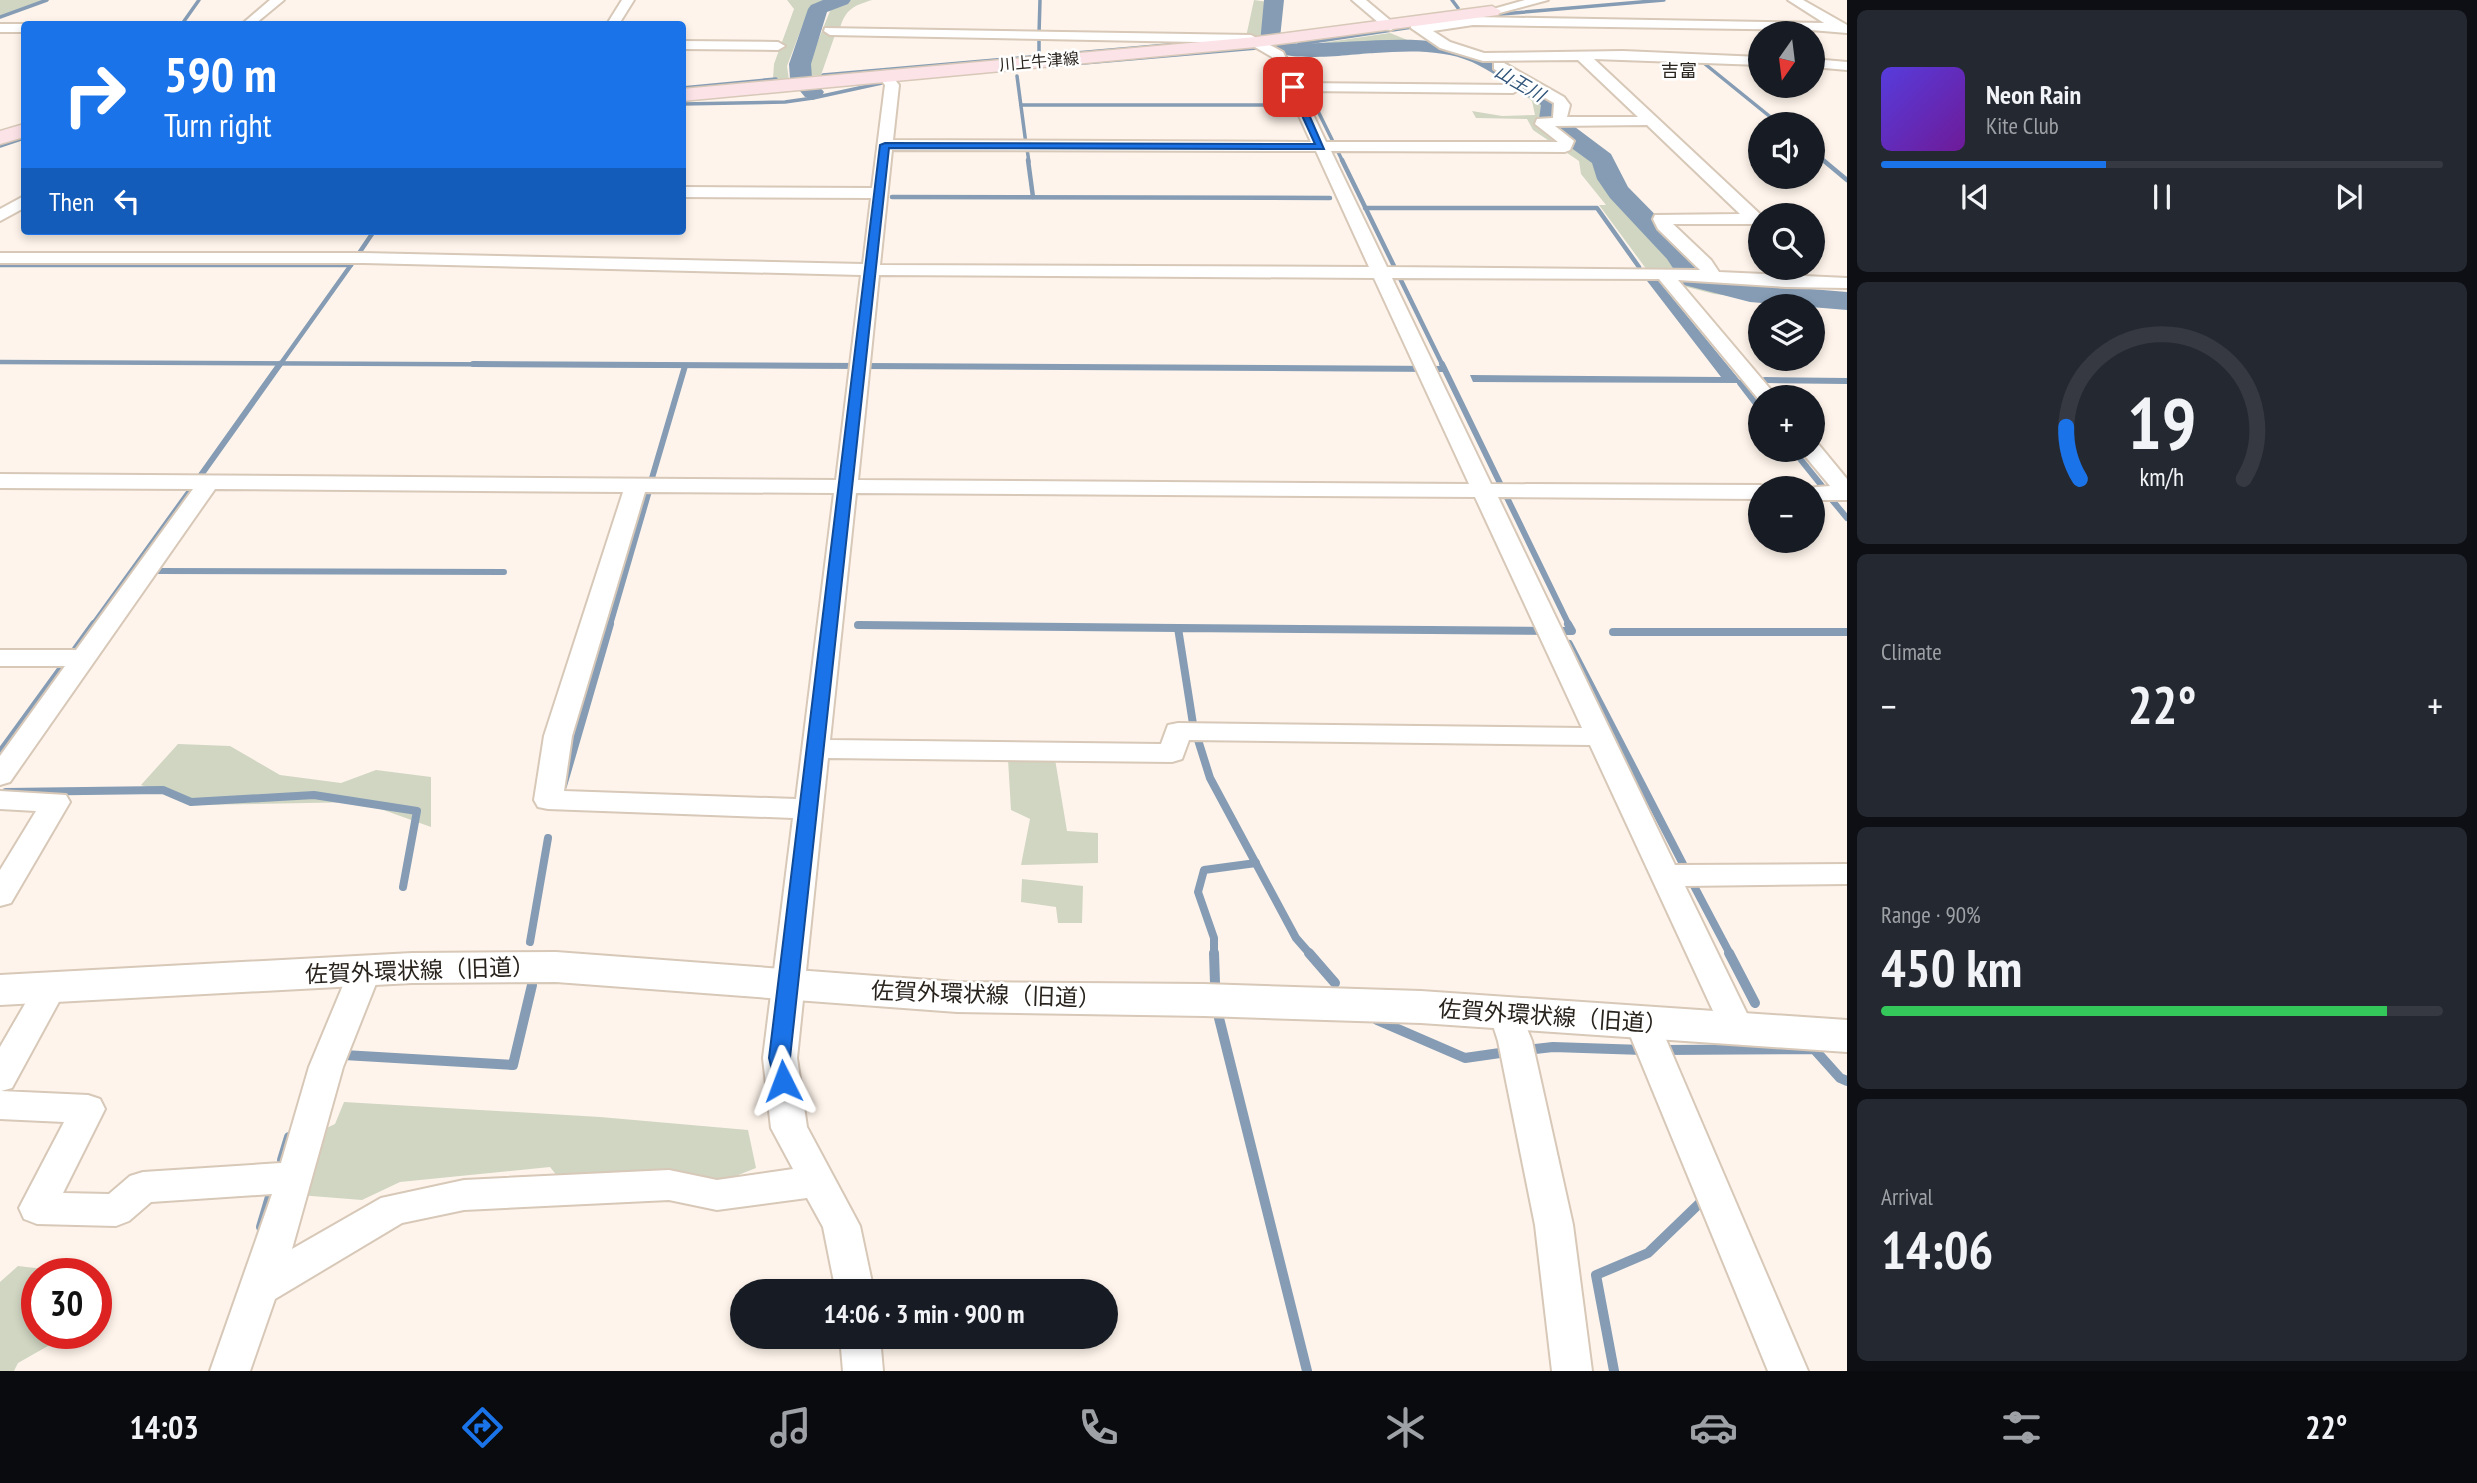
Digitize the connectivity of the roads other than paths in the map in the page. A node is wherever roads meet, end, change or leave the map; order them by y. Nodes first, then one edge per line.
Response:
1 (278, 0) edge
2 (628, 0) edge
3 (1358, 0) edge
4 (1542, 0) edge
5 (1794, 0) edge
6 (1492, 11) joint
7 (252, 21) edge
8 (615, 21) edge
9 (1391, 26) junction
10 (1417, 26) junction
11 (0, 28) edge
12 (21, 28) edge
13 (1844, 29) edge
14 (830, 31) dead end
15 (1256, 42) junction
16 (686, 45) edge
17 (778, 46) dead end
18 (1581, 55) junction
19 (1483, 57) junction
20 (1748, 61) edge
21 (1825, 64) edge
22 (1847, 66) edge
23 (887, 80) junction
24 (1293, 87) junction
25 (1312, 87) joint
26 (1513, 89) dead end
27 (686, 95) edge
28 (1651, 121) junction
29 (1559, 122) junction
30 (21, 131) edge
31 (0, 138) edge
32 (885, 145) junction
33 (1321, 147) junction
34 (686, 192) edge
35 (879, 193) junction
36 (21, 203) edge
37 (0, 216) edge
38 (0, 258) edge
39 (870, 270) junction
40 (1379, 272) junction
41 (1410, 272) joint
42 (1670, 274) junction
43 (1712, 275) junction
44 (1847, 283) edge
45 (1758, 385) edge
46 (1821, 462) edge
47 (0, 481) edge
48 (208, 482) junction
49 (636, 485) junction
50 (847, 486) junction
51 (1482, 490) junction
52 (1748, 492) edge
53 (1825, 493) edge
54 (1847, 493) edge
55 (0, 658) edge
56 (82, 658) junction
57 (1597, 737) junction
58 (817, 749) junction
59 (0, 776) edge
60 (0, 800) edge
61 (810, 809) junction
62 (1847, 874) edge
63 (1664, 876) junction
64 (0, 895) edge
65 (365, 971) junction
66 (790, 983) junction
67 (51, 987) junction
68 (0, 990) edge
69 (1738, 1030) junction
70 (1847, 1036) edge
71 (1513, 1039) junction
72 (1649, 1041) junction
73 (0, 1078) edge
74 (0, 1105) edge
75 (295, 1177) junction
76 (819, 1181) junction
77 (852, 1279) edge
78 (259, 1288) junction
79 (861, 1349) edge
80 (230, 1371) edge
81 (863, 1371) edge
82 (1572, 1371) edge
83 (1788, 1371) edge

1 - 7 street
2 - 8 street
3 - 9 street
4 - 6 street
5 - 13 street
6 - 10 main road
9 - 10 main road
9 - 15 main road, 川上牛津線
10 - 13 street
10 - 19 street
11 - 12 street
14 - 15 street
15 - 23 main road, 川上牛津線
15 - 24 street
16 - 17 street
18 - 19 street
18 - 20 street
18 - 28 street
19 - 29 street
21 - 22 street
23 - 27 main road, 川上牛津線
23 - 32 street
24 - 25 street
24 - 33 street
25 - 26 street
28 - 29 street
28 - 43 street
29 - 33 street
30 - 31 main road
32 - 33 street
32 - 35 street
33 - 40 street
34 - 35 street
35 - 39 street
36 - 37 street
38 - 39 street
39 - 40 street
39 - 50 street
40 - 41 street
40 - 51 street
41 - 42 street
42 - 43 street
42 - 45 street
43 - 44 street
46 - 54 street
47 - 48 street
48 - 49 street
48 - 56 street
49 - 50 street
49 - 61 street
50 - 51 street
50 - 58 street
51 - 52 street
51 - 57 street
53 - 54 street
55 - 56 street
56 - 59 street
57 - 58 street
57 - 63 street
58 - 61 street
60 - 64 street
61 - 66 street
62 - 63 street
63 - 69 street
65 - 66 street, 佐賀外環状線（旧道）
65 - 67 street, 佐賀外環状線（旧道）
65 - 75 street
66 - 71 street, 佐賀外環状線（旧道）
66 - 76 street
67 - 68 street, 佐賀外環状線（旧道）
67 - 73 street
69 - 70 street, 佐賀外環状線（旧道）
69 - 72 street, 佐賀外環状線（旧道）
71 - 72 street, 佐賀外環状線（旧道）
71 - 82 street
72 - 83 street
74 - 75 street
75 - 78 street
76 - 77 street
76 - 78 street
78 - 80 street
79 - 81 street

